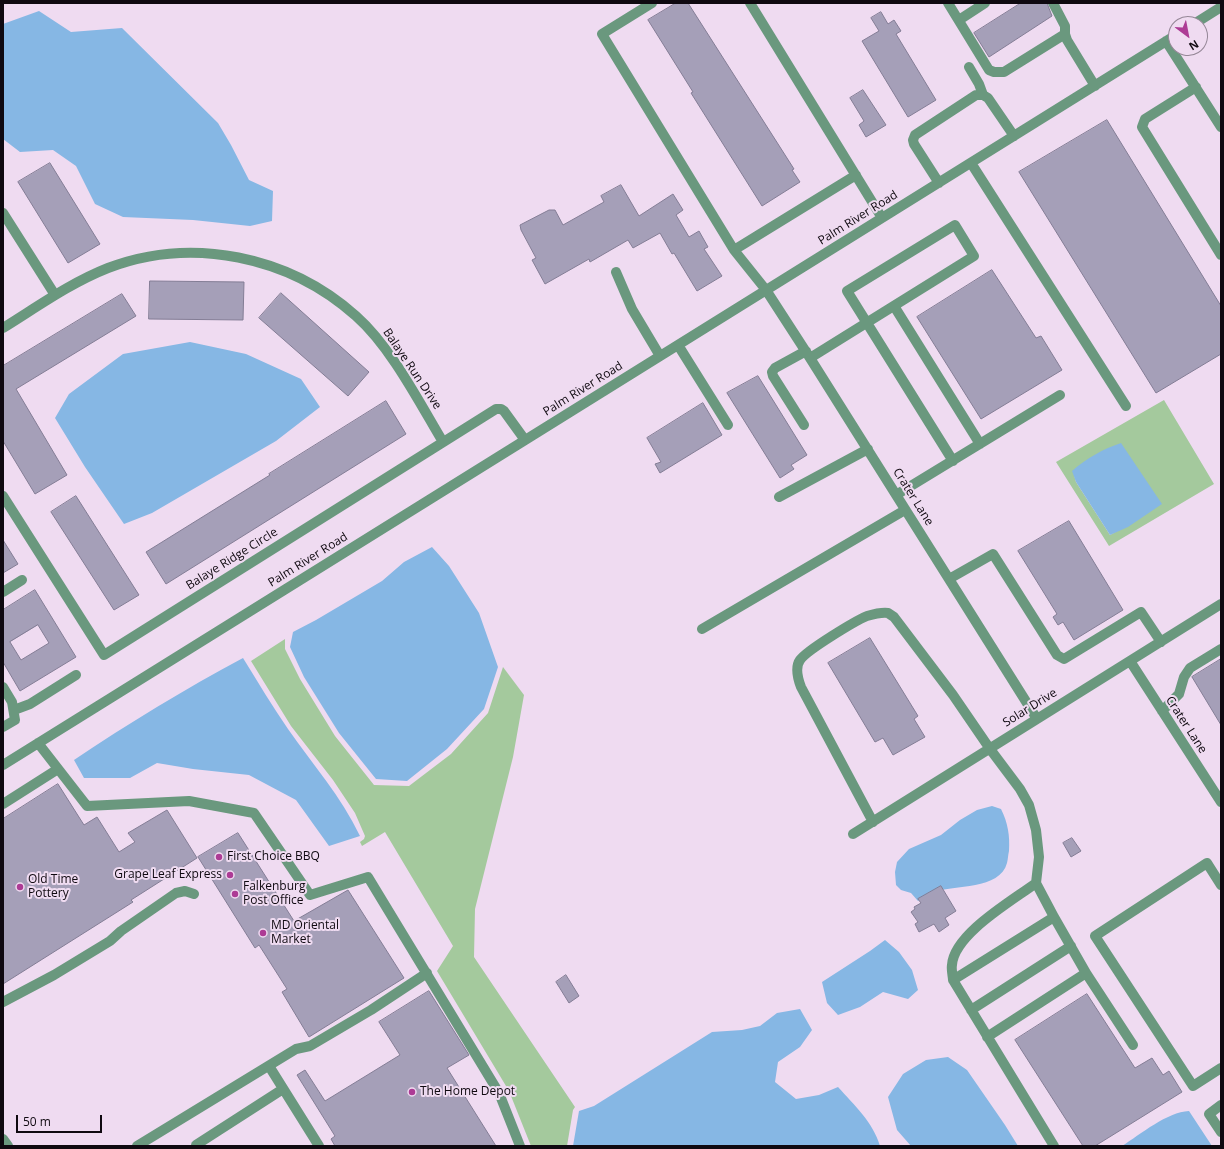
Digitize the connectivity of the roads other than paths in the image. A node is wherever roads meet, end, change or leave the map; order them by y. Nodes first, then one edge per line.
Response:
1 (652, 3) edge
2 (750, 3) edge
3 (948, 3) edge
4 (985, 3) edge
5 (1053, 3) edge
6 (1221, 7) edge
7 (1207, 16) edge
8 (959, 20) junction
9 (1065, 34) junction
10 (1166, 41) joint
11 (969, 68) dead end
12 (1095, 86) junction
13 (1196, 87) junction
14 (983, 95) junction
15 (1221, 127) edge
16 (1014, 136) junction
17 (971, 163) junction
18 (856, 175) junction
19 (939, 183) junction
20 (3, 213) edge
21 (882, 218) junction
22 (734, 250) junction
23 (1221, 255) edge
24 (616, 272) dead end
25 (766, 290) junction
26 (55, 295) junction
27 (894, 306) junction
28 (866, 323) junction
29 (3, 328) edge
30 (678, 345) junction
31 (808, 355) junction
32 (660, 356) junction
33 (1060, 395) dead end
34 (1126, 406) dead end
35 (728, 425) dead end
36 (804, 425) dead end
37 (525, 440) junction
38 (443, 442) junction
39 (980, 444) junction
40 (868, 449) junction
41 (953, 461) junction
42 (896, 495) junction
43 (3, 496) edge
44 (779, 498) dead end
45 (905, 510) junction
46 (949, 579) junction
47 (22, 580) dead end
48 (3, 592) edge
49 (1221, 604) edge
50 (702, 629) dead end
51 (1161, 642) junction
52 (1221, 648) edge
53 (1130, 661) junction
54 (76, 675) dead end
55 (3, 688) edge
56 (14, 710) junction
57 (1162, 711) junction
58 (1037, 719) junction
59 (3, 727) edge
60 (38, 743) junction
61 (990, 749) junction
62 (3, 765) edge
63 (58, 769) junction
64 (1220, 798) edge
65 (3, 804) edge
66 (873, 822) junction
67 (853, 834) dead end
68 (1036, 883) junction
69 (1221, 885) edge
70 (194, 894) dead end
71 (1054, 917) junction
72 (1071, 946) junction
73 (427, 973) junction
74 (1086, 973) junction
75 (954, 980) junction
76 (3, 1002) edge
77 (971, 1010) junction
78 (987, 1037) junction
79 (1133, 1045) dead end
80 (269, 1066) junction
81 (1221, 1068) edge
82 (283, 1089) junction
83 (1221, 1105) edge
84 (1221, 1132) edge
85 (3, 1139) edge
86 (8, 1146) edge
87 (137, 1146) edge
88 (196, 1146) edge
89 (318, 1146) edge
90 (520, 1146) edge
91 (1054, 1146) edge

1 - 22 street, Crater Lane
2 - 18 street
3 - 8 street
4 - 8 street
5 - 9 street
6 - 7 street
8 - 9 street
9 - 12 street
10 - 12 street, Palm River Road
10 - 13 street
11 - 14 street
12 - 16 street, Palm River Road
13 - 15 street
13 - 23 street
14 - 16 street
14 - 19 street
16 - 17 street, Palm River Road
17 - 19 street, Palm River Road
17 - 34 street
18 - 21 street
18 - 22 street
19 - 21 street, Palm River Road
20 - 26 street
21 - 25 street, Palm River Road
22 - 25 street, Crater Lane
24 - 32 street
25 - 30 street, Palm River Road
25 - 31 street, Crater Lane
26 - 29 street, Balaye Run Drive
26 - 38 street, Balaye Run Drive
27 - 28 street
27 - 28 street
27 - 39 street
28 - 31 street
28 - 41 street
30 - 32 street, Palm River Road
30 - 35 street
31 - 36 street
31 - 40 street, Crater Lane
32 - 37 street, Palm River Road
33 - 39 street
37 - 38 street, Balaye Ridge Circle
37 - 60 street, Palm River Road
38 - 43 street, Balaye Ridge Circle
39 - 41 street
40 - 42 street, Crater Lane
40 - 44 street
41 - 42 street
42 - 45 street, Crater Lane
45 - 46 street, Crater Lane
45 - 50 street
46 - 51 street
46 - 58 street, Crater Lane
47 - 48 street
49 - 51 street, Solar Drive
51 - 53 street, Solar Drive
52 - 57 street
53 - 57 street, Crater Lane
53 - 58 street, Solar Drive
54 - 56 street
55 - 56 street
56 - 59 street
57 - 64 street, Crater Lane
58 - 61 street, Solar Drive
60 - 62 street, Palm River Road
60 - 63 street
61 - 66 street, Solar Drive
61 - 66 street
61 - 68 street
63 - 65 street
63 - 73 street
66 - 67 street, Solar Drive
68 - 71 street
68 - 75 street
69 - 81 street
70 - 76 street
71 - 72 street
71 - 75 street
72 - 74 street
72 - 77 street
73 - 80 street
73 - 90 street
74 - 78 street
74 - 79 street
75 - 77 street
77 - 78 street
78 - 91 street
80 - 82 street
80 - 87 street
82 - 88 street
82 - 89 street
83 - 84 street
85 - 86 street

